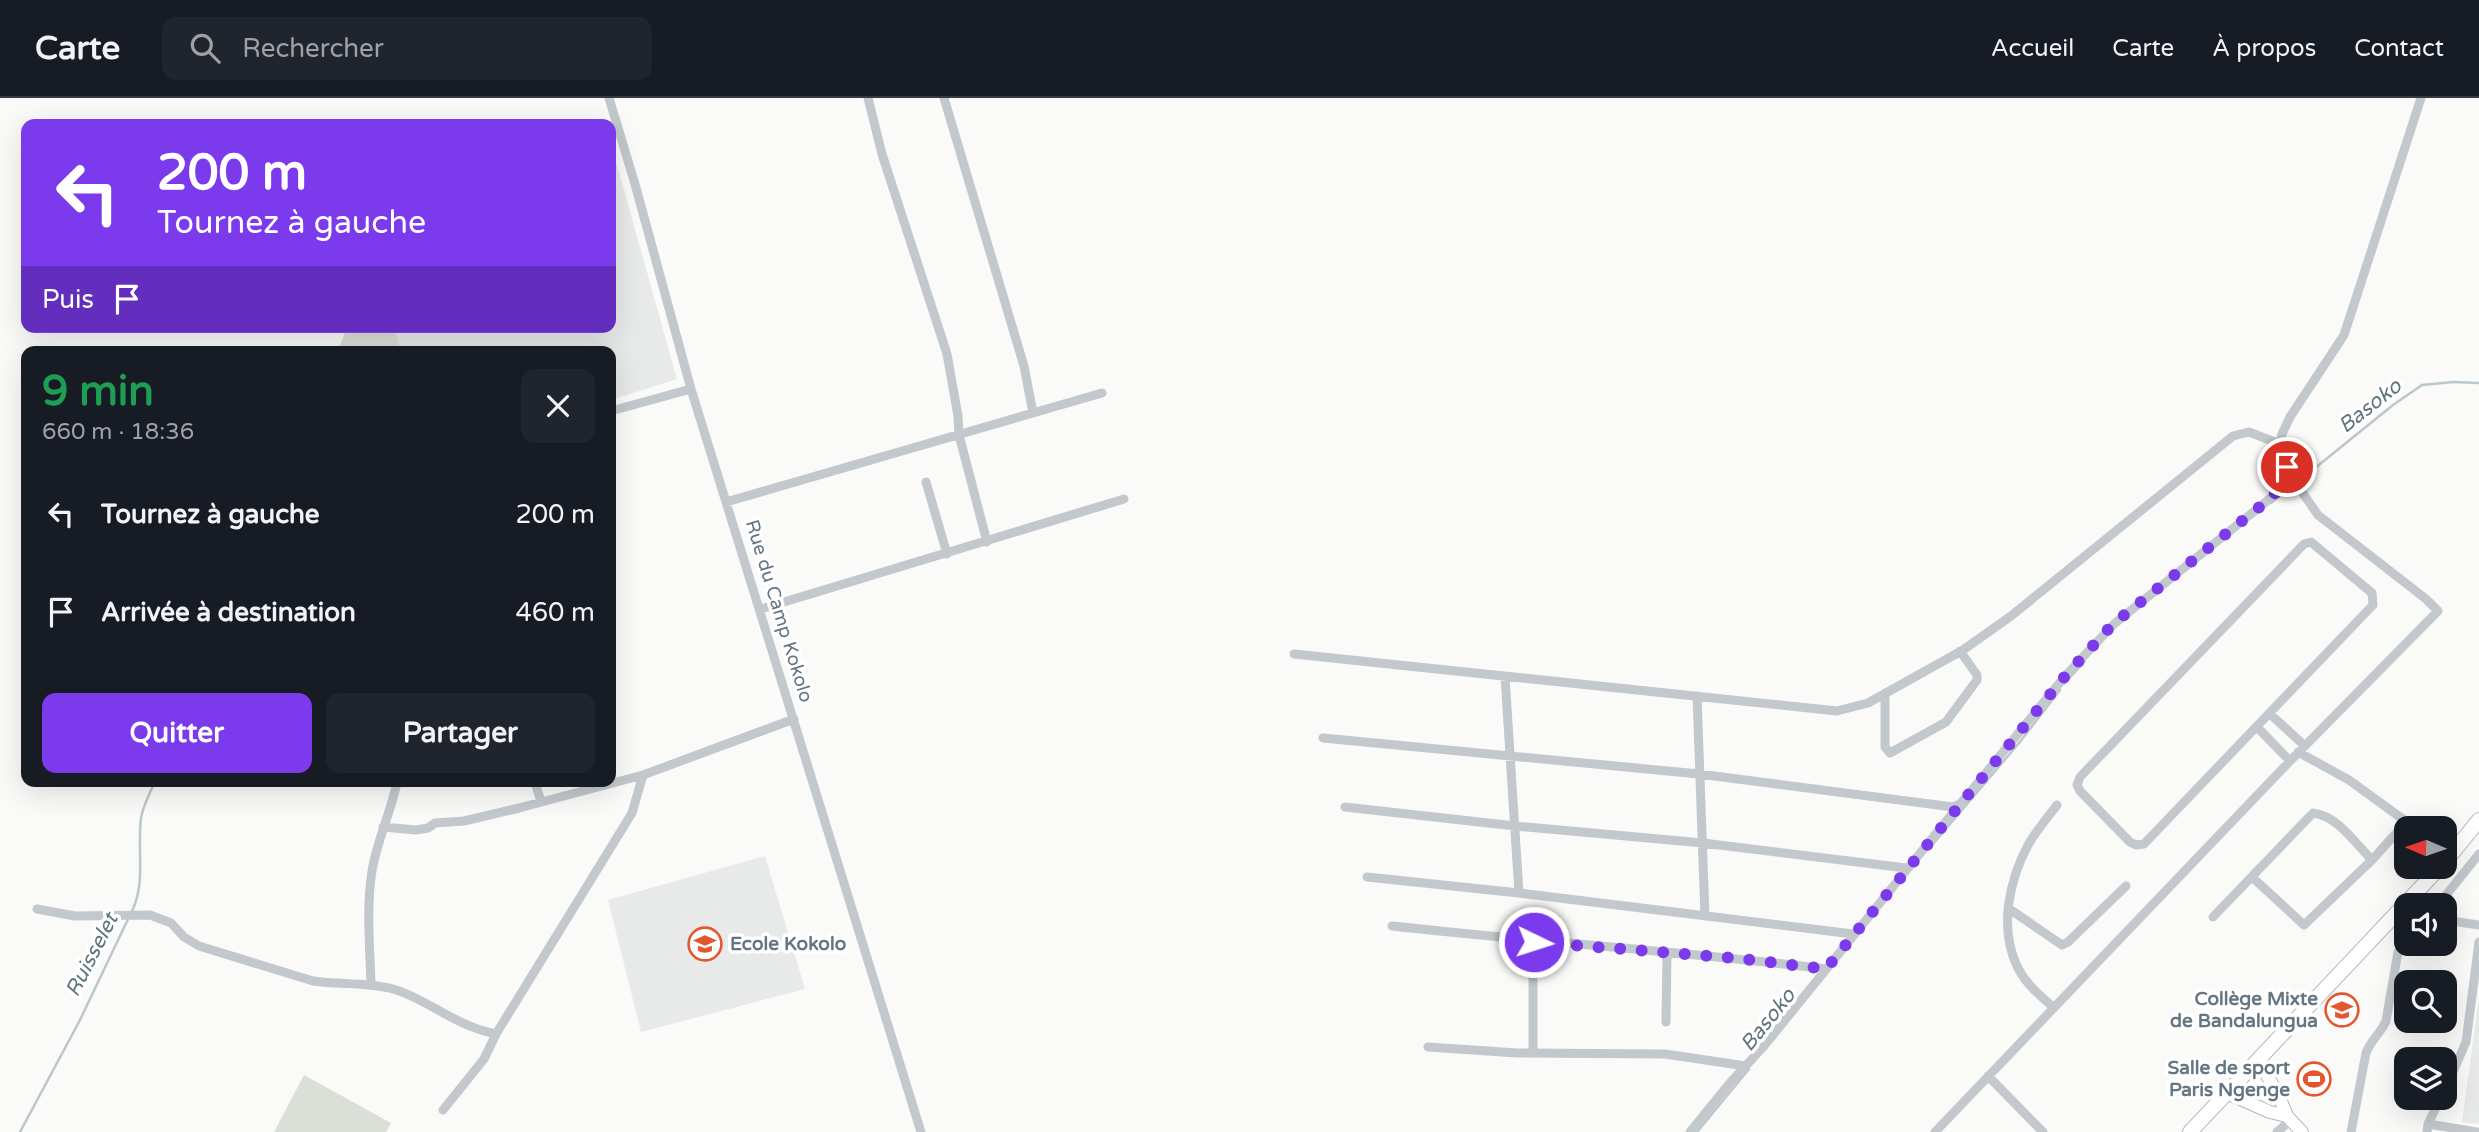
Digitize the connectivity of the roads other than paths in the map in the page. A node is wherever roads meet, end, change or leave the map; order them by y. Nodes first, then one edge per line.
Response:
1 (609, 98) edge
2 (868, 98) edge
3 (944, 98) edge
4 (2421, 98) edge
5 (615, 119) edge
6 (616, 121) edge
7 (691, 388) junction
8 (1102, 393) dead end
9 (616, 410) edge
10 (1033, 413) junction
11 (959, 435) junction
12 (2280, 444) junction
13 (2289, 471) junction
14 (926, 482) dead end
15 (1124, 499) dead end
16 (726, 502) junction
17 (987, 542) junction
18 (947, 554) junction
19 (761, 609) junction
20 (1960, 651) junction
21 (1294, 654) dead end
22 (1505, 677) junction
23 (1885, 693) junction
24 (1696, 696) junction
25 (2270, 713) junction
26 (794, 719) junction
27 (2257, 727) junction
28 (1323, 738) dead end
29 (2302, 749) junction
30 (1510, 755) junction
31 (2290, 761) junction
32 (1699, 774) junction
33 (643, 775) junction
34 (616, 782) edge
35 (396, 787) edge
36 (536, 787) edge
37 (598, 787) edge
38 (541, 802) junction
39 (1960, 804) junction
40 (2057, 805) dead end
41 (1345, 807) dead end
42 (2399, 816) edge
43 (2479, 820) edge
44 (1515, 826) junction
45 (383, 827) junction
46 (2394, 840) edge
47 (1703, 843) junction
48 (2457, 846) edge
49 (2479, 854) edge
50 (2372, 860) junction
51 (1906, 869) junction
52 (1367, 877) dead end
53 (2252, 877) junction
54 (2427, 879) edge
55 (2126, 886) dead end
56 (1519, 893) junction
57 (2448, 893) edge
58 (2008, 908) junction
59 (37, 909) dead end
60 (1705, 916) junction
61 (2213, 917) dead end
62 (2457, 922) edge
63 (2479, 925) edge
64 (1392, 926) dead end
65 (1853, 934) junction
66 (1534, 942) junction
67 (2479, 942) edge
68 (1667, 953) junction
69 (2397, 956) edge
70 (1826, 969) junction
71 (371, 985) junction
72 (2053, 1007) junction
73 (1666, 1022) dead end
74 (496, 1034) junction
75 (1428, 1047) dead end
76 (1533, 1053) junction
77 (2259, 1060) junction
78 (2457, 1063) edge
79 (1746, 1066) junction
80 (1988, 1076) junction
81 (2227, 1093) junction
82 (443, 1110) dead end
83 (2436, 1110) edge
84 (2288, 1119) junction
85 (2428, 1128) edge
86 (920, 1132) edge
87 (1690, 1132) edge
88 (1935, 1132) edge
89 (2043, 1132) edge
90 (2190, 1132) edge
91 (2277, 1132) edge
92 (2302, 1132) edge
93 (2351, 1132) edge
94 (2477, 1132) edge

1 - 5 street, Rue du Camp Kokolo
2 - 11 street
3 - 10 street
4 - 12 street
6 - 7 street, Rue du Camp Kokolo
7 - 9 street
7 - 16 street, Rue du Camp Kokolo
8 - 10 street
10 - 11 street
11 - 16 street
11 - 17 street
12 - 13 street
12 - 20 street
13 - 29 street
13 - 39 street
14 - 18 street
15 - 17 street
16 - 19 street, Rue du Camp Kokolo
17 - 18 street
18 - 19 street
19 - 26 street, Rue du Camp Kokolo
20 - 23 street
20 - 23 street
21 - 22 street
22 - 24 street
22 - 30 street
23 - 24 street
24 - 32 street
25 - 27 street
25 - 27 street
25 - 29 street
26 - 33 street
26 - 86 street, Rue du Camp Kokolo
27 - 31 street
28 - 30 street
29 - 31 street
29 - 42 street
30 - 32 street
30 - 44 street
31 - 72 street
32 - 39 street
32 - 47 street
33 - 34 street
33 - 74 street
35 - 45 street
36 - 38 street
37 - 38 street
38 - 45 street
39 - 51 street
40 - 58 street
41 - 44 street
43 - 48 main road
44 - 47 street
44 - 56 street
45 - 71 street
46 - 50 street
47 - 51 street
47 - 60 street
49 - 57 street
50 - 53 street
50 - 53 street
51 - 65 street
52 - 56 street
53 - 61 street
54 - 77 main road
55 - 58 street
56 - 60 street
58 - 72 street
59 - 71 street
60 - 65 street
62 - 63 street
64 - 66 street
65 - 70 street
66 - 68 street
66 - 76 street
67 - 78 street
68 - 70 street
68 - 73 street
69 - 93 street
70 - 79 street
71 - 74 street
72 - 80 street
74 - 82 street
75 - 76 street
76 - 79 street
77 - 81 main road
77 - 84 street
79 - 87 street
80 - 88 street
80 - 89 street
81 - 84 street
81 - 90 main road
83 - 85 street
84 - 91 street
84 - 92 street
85 - 94 street

